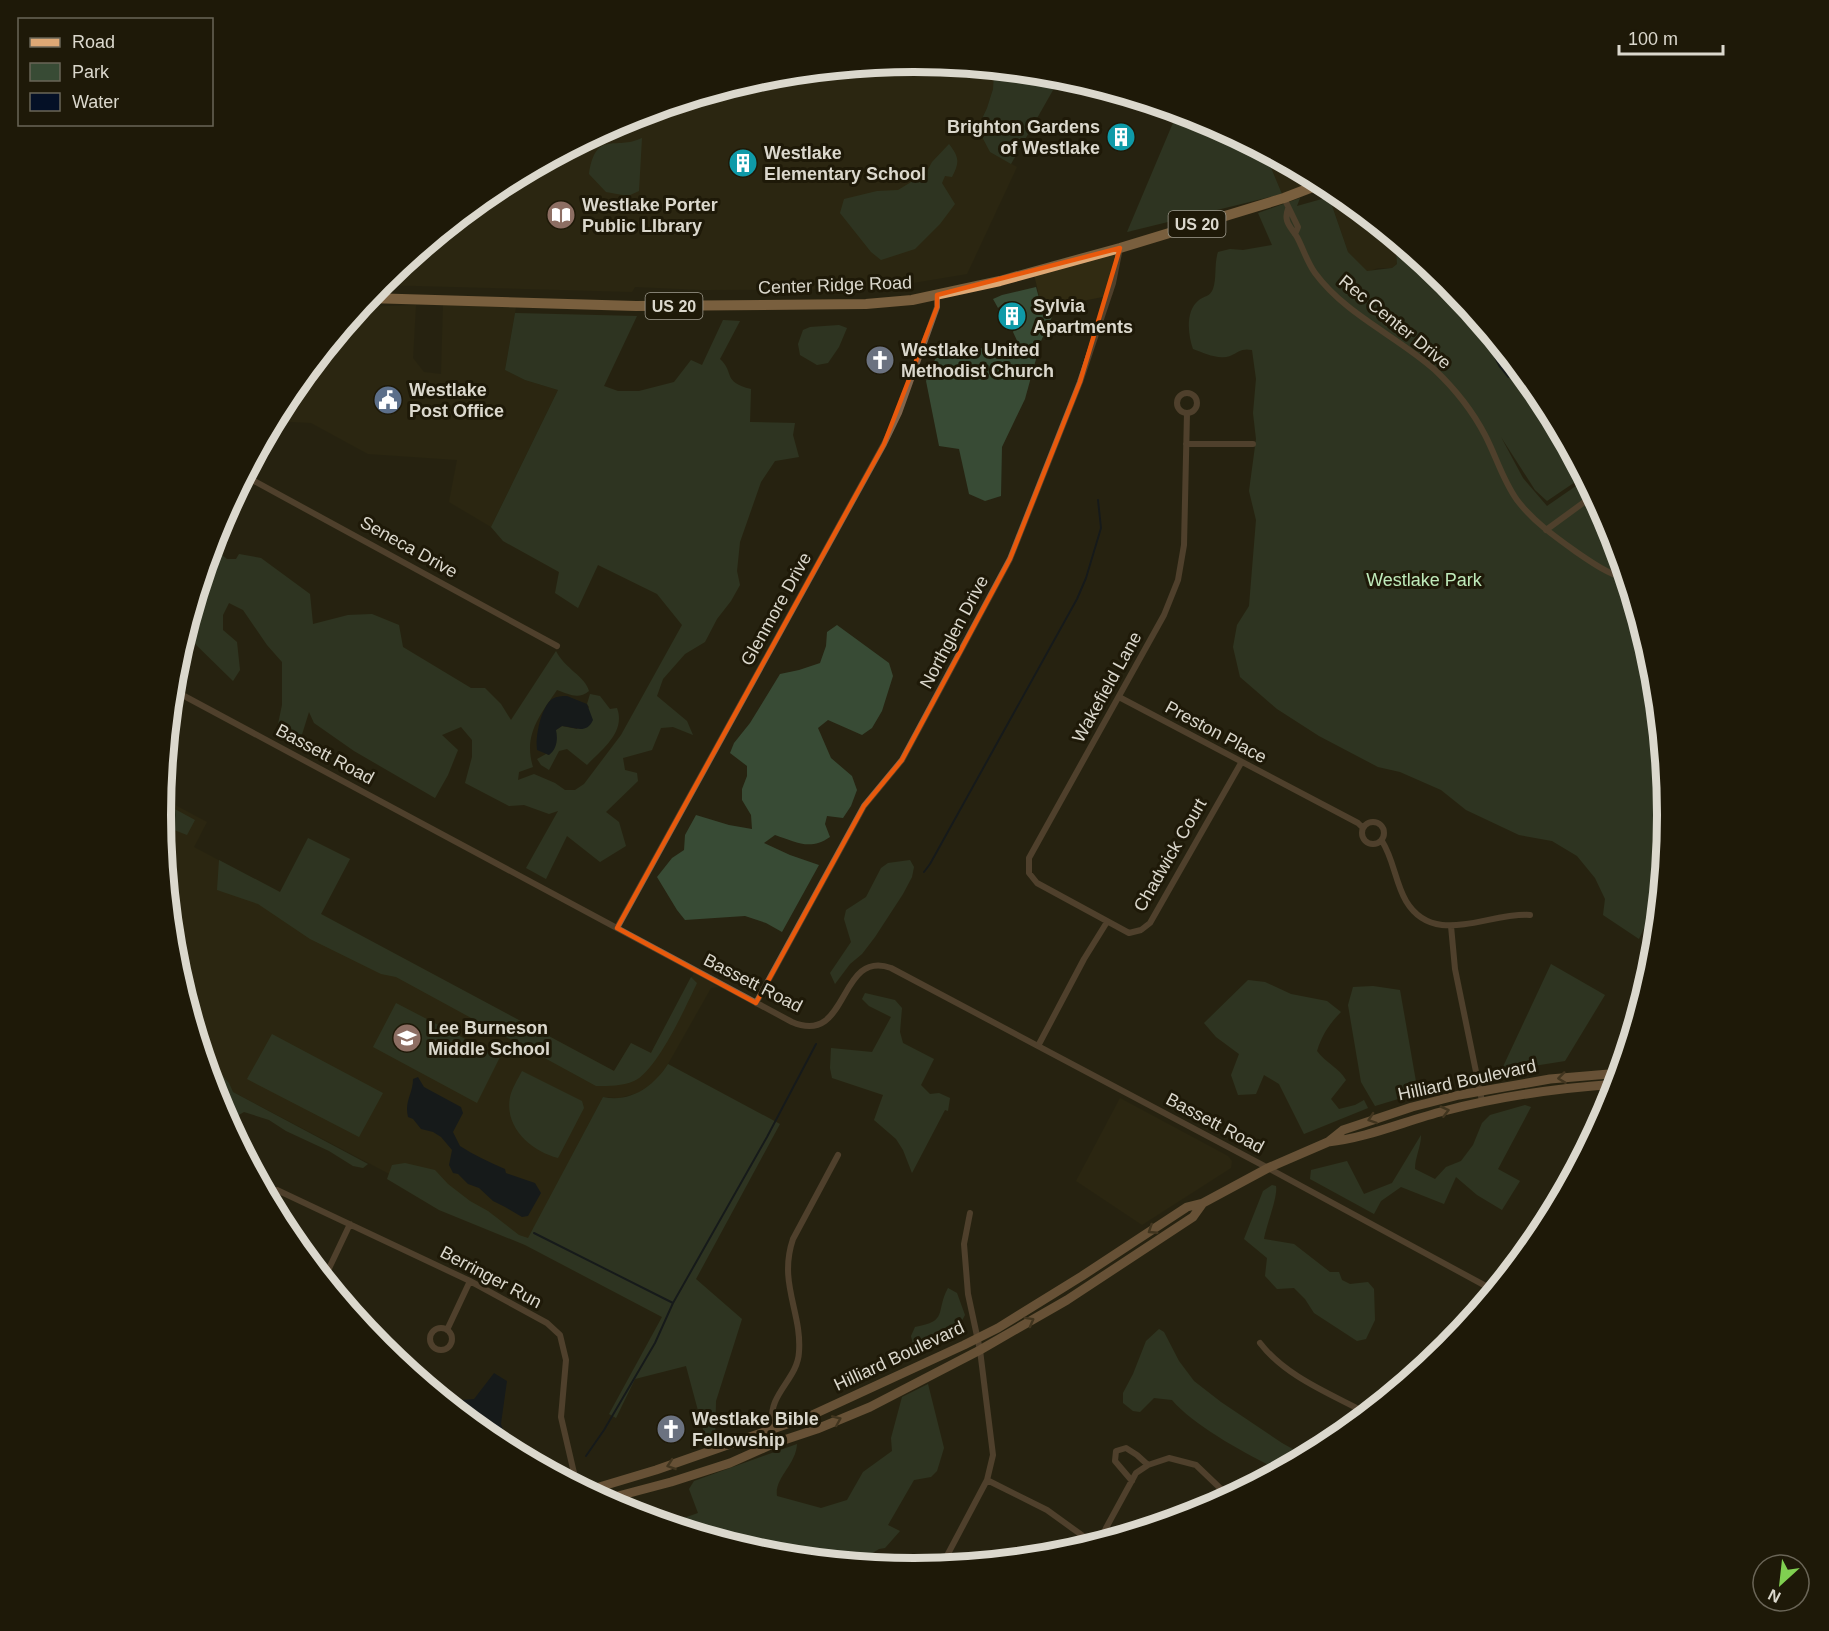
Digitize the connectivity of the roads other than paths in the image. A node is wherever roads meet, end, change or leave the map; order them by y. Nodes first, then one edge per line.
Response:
1 (1309, 186) edge
2 (1310, 189) joint
3 (1284, 198) junction
4 (1120, 248) junction
5 (937, 295) junction
6 (381, 298) edge
7 (1187, 413) dead end
8 (1186, 444) junction
9 (1253, 444) dead end
10 (252, 480) edge
11 (1587, 500) edge
12 (1546, 530) junction
13 (1619, 577) edge
14 (557, 646) dead end
15 (181, 694) edge
16 (1119, 697) junction
17 (1241, 763) junction
18 (1364, 828) junction
19 (1382, 841) junction
20 (1530, 915) dead end
21 (1107, 922) junction
22 (1451, 927) junction
23 (617, 928) junction
24 (756, 1003) junction
25 (1038, 1046) junction
26 (1611, 1074) edge
27 (1607, 1085) edge
28 (1480, 1091) junction
29 (1482, 1101) junction
30 (1328, 1142) junction
31 (838, 1155) dead end
32 (1268, 1168) junction
33 (274, 1191) edge
34 (970, 1213) dead end
35 (350, 1224) junction
36 (328, 1271) edge
37 (470, 1281) junction
38 (1488, 1287) edge
39 (447, 1330) dead end
40 (1260, 1343) dead end
41 (979, 1345) junction
42 (1360, 1410) edge
43 (772, 1430) junction
44 (775, 1443) junction
45 (1148, 1465) junction
46 (575, 1476) edge
47 (987, 1480) junction
48 (1132, 1481) junction
49 (599, 1488) edge
50 (1224, 1491) edge
51 (617, 1496) edge
52 (1103, 1535) edge
53 (1089, 1538) edge
54 (946, 1558) edge

1 - 2 street
2 - 3 main road, Center Ridge Road / US 20
3 - 4 main road, Center Ridge Road / US 20
3 - 12 street, Rec Center Drive
4 - 5 main road, Center Ridge Road / US 20
4 - 24 street, Northglen Drive
5 - 6 main road, Center Ridge Road / US 20
5 - 23 street, Glenmore Drive
7 - 8 street, Wakefield Lane
8 - 9 street
8 - 16 street, Wakefield Lane
10 - 14 street, Seneca Drive
11 - 12 street
12 - 13 street, Rec Center Drive
15 - 23 street, Bassett Road
16 - 17 street, Preston Place
16 - 21 street, Wakefield Lane
17 - 18 street, Preston Place
17 - 21 street, Chadwick Court
18 - 19 street
18 - 19 street
19 - 22 street
20 - 22 street
21 - 25 street
22 - 28 street
23 - 24 street, Bassett Road
24 - 25 street, Bassett Road
25 - 32 street, Bassett Road
26 -> 28 main road, Hilliard Boulevard
27 - 29 main road, Hilliard Boulevard
28 - 29 street
28 -> 30 main road, Hilliard Boulevard
30 -> 29 main road, Hilliard Boulevard
30 - 32 main road, Hilliard Boulevard
31 - 43 street
32 - 38 street, Bassett Road
32 - 41 main road, Hilliard Boulevard
33 - 35 street, Berringer Run
34 - 41 street
35 - 36 street
35 - 37 street, Berringer Run
37 - 39 street
37 - 46 street, Berringer Run
40 - 42 street
41 - 43 main road, Hilliard Boulevard
44 -> 41 main road, Hilliard Boulevard
41 - 47 street
43 - 44 street
43 -> 49 main road, Hilliard Boulevard
44 - 51 main road, Hilliard Boulevard
45 - 48 street
45 - 48 street
45 - 50 street
47 - 53 street
47 - 54 street
48 - 52 street

